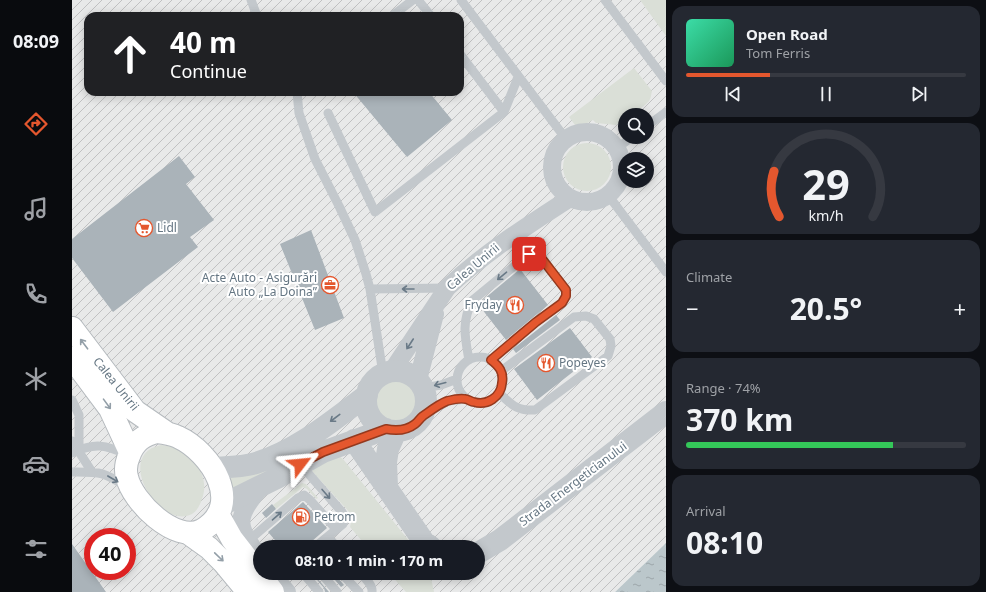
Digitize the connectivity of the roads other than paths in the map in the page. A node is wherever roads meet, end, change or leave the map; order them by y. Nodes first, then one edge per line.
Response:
1 (251, 0) edge
2 (413, 0) edge
3 (418, 0) edge
4 (461, 0) edge
5 (605, 0) edge
6 (256, 12) edge
7 (397, 12) edge
8 (428, 12) edge
9 (464, 59) edge
10 (518, 77) junction
11 (666, 81) edge
12 (297, 96) edge
13 (504, 112) junction
14 (666, 112) edge
15 (328, 113) dead end
16 (654, 121) edge
17 (566, 139) junction
18 (623, 144) edge
19 (616, 149) junction
20 (608, 195) junction
21 (570, 198) junction
22 (666, 272) edge
23 (370, 289) junction
24 (443, 294) junction
25 (72, 328) edge
26 (72, 358) edge
27 (469, 360) junction
28 (491, 360) junction
29 (501, 371) junction
30 (388, 372) junction
31 (457, 379) junction
32 (421, 384) junction
33 (499, 393) junction
34 (367, 395) junction
35 (466, 399) junction
36 (72, 400) edge
37 (666, 412) edge
38 (422, 416) junction
39 (391, 430) junction
40 (167, 433) junction
41 (354, 440) junction
42 (72, 441) edge
43 (75, 451) edge
44 (130, 454) junction
45 (300, 464) junction
46 (213, 468) junction
47 (72, 472) edge
48 (92, 472) junction
49 (262, 485) junction
50 (387, 487) junction
51 (132, 491) junction
52 (220, 510) junction
53 (336, 529) junction
54 (188, 533) junction
55 (328, 537) junction
56 (325, 540) edge
57 (331, 540) edge
58 (423, 540) edge
59 (248, 541) junction
60 (253, 548) edge
61 (485, 549) edge
62 (309, 580) edge
63 (327, 580) edge
64 (348, 580) edge
65 (366, 580) edge
66 (278, 582) edge
67 (248, 592) edge
68 (319, 592) edge
69 (338, 592) edge
70 (359, 592) edge
71 (372, 592) edge

1 - 6 lane
2 - 7 lane
3 - 8 lane
4 - 10 lane
5 - 11 lane
9 - 13 lane
10 - 13 lane
10 - 17 lane
12 - 23 lane
13 - 15 lane
14 - 16 lane
17 - 19 street
17 - 21 street
18 - 19 lane
19 - 20 street
20 - 21 street
20 - 22 lane
21 - 24 street, Calea Unirii
24 -> 23 lane
23 - 30 lane
24 -> 30 street, Calea Unirii
24 - 32 street, Calea Unirii
40 -> 25 main road, Calea Unirii
26 -> 44 main road, Calea Unirii
27 - 28 lane
28 -> 27 lane
27 - 31 lane
28 - 29 lane
29 - 33 lane
29 - 33 lane
30 - 32 street
30 - 34 street
31 -> 32 lane
31 - 35 lane
32 - 38 street
33 - 35 lane
34 - 39 street
34 -> 46 street
35 - 38 lane
36 - 43 lane
37 - 61 street, Strada Energeticianului
38 - 39 street
39 - 41 street
39 - 50 street
40 - 44 main road
40 - 46 main road
41 - 45 street
41 - 50 street
42 - 43 lane
43 - 44 lane
43 - 48 lane
44 - 51 main road
45 - 49 street
45 -> 53 lane
46 - 52 main road
47 - 48 lane
48 -> 51 lane
49 - 52 street
49 - 59 street
50 - 58 street
51 - 54 main road
52 - 54 main road
52 - 66 main road
53 - 55 lane
59 -> 53 lane
54 -> 67 main road
55 - 56 lane
55 - 57 lane
59 - 60 street
62 - 68 lane
63 - 69 lane
64 - 70 lane
65 - 71 lane

